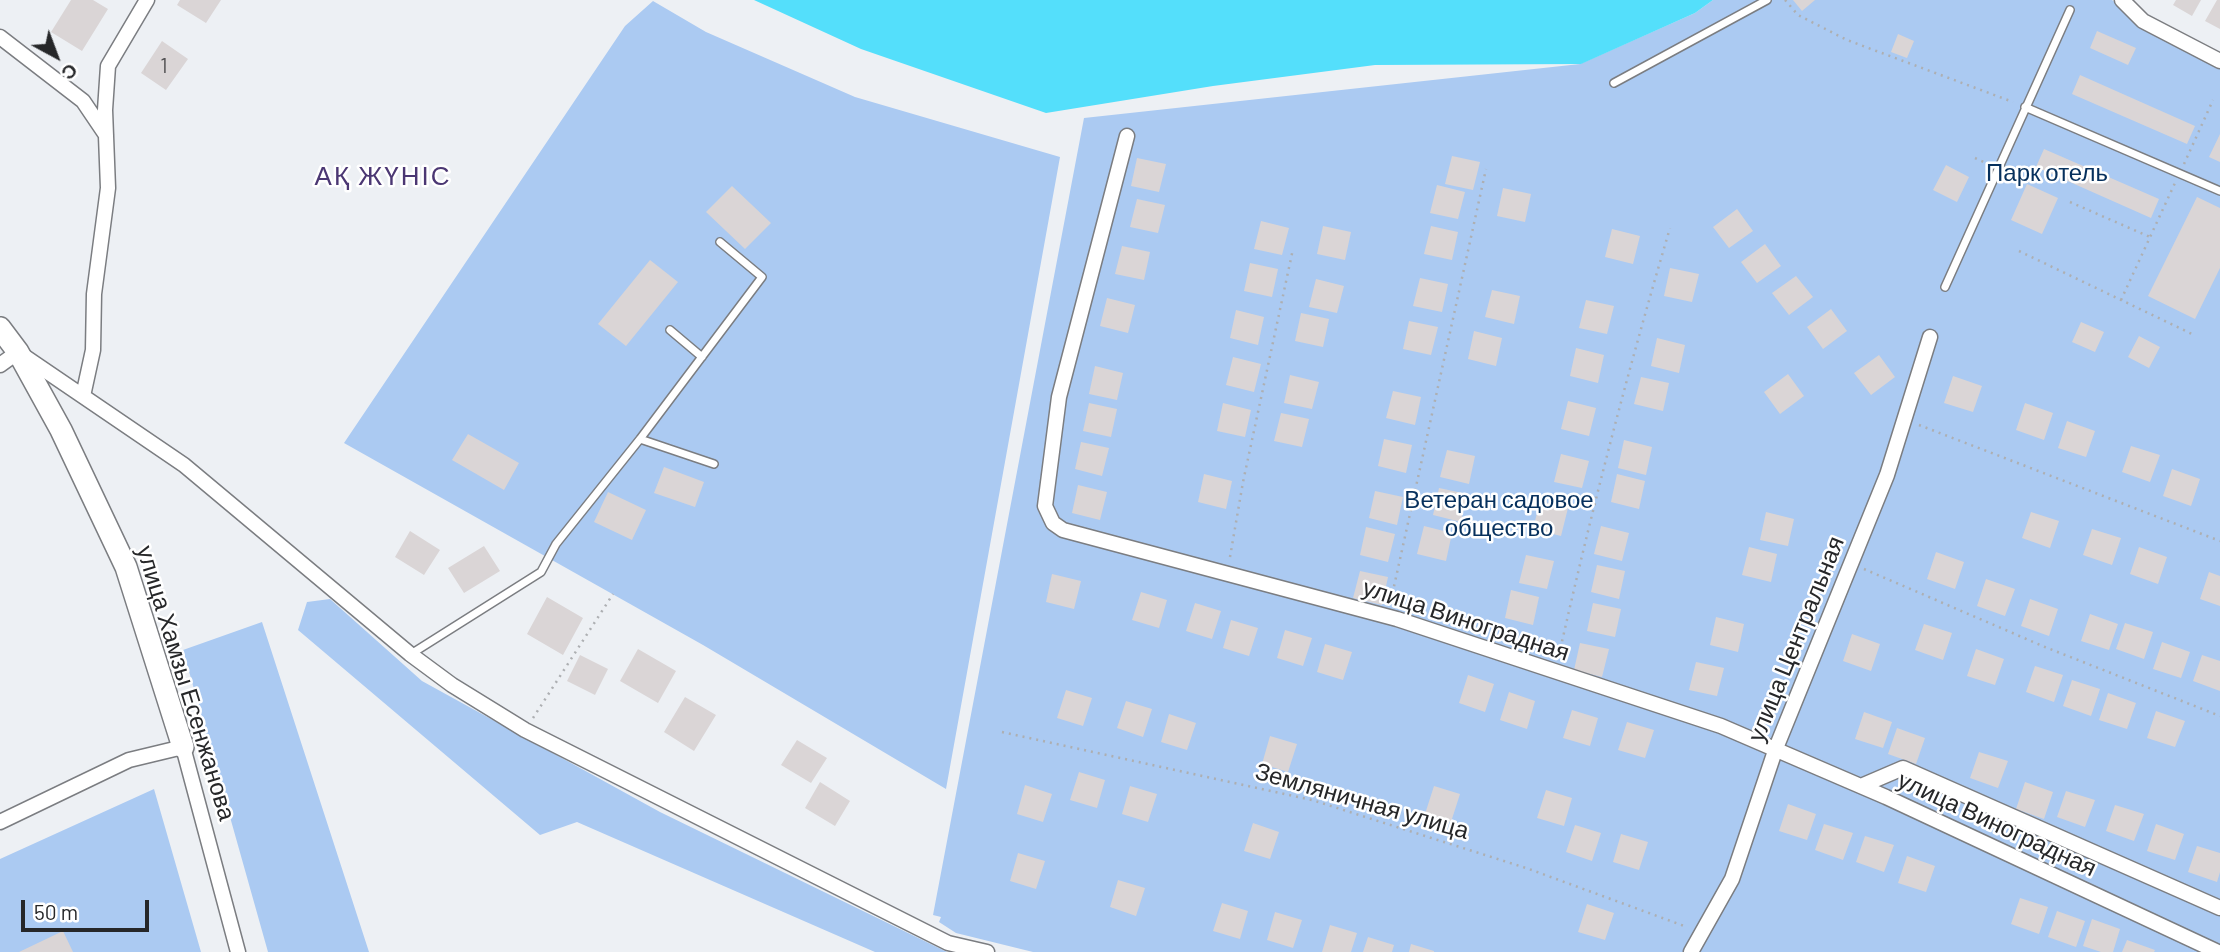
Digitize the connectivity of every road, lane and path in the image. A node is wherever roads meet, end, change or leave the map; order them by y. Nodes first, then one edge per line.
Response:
1 (147, 0) edge
2 (1767, 0) edge
3 (1785, 0) edge
4 (2122, 0) edge
5 (2070, 10) dead end
6 (0, 37) edge
7 (2220, 61) edge
8 (1614, 83) dead end
9 (2213, 100) dead end
10 (2025, 107) junction
11 (106, 135) junction
12 (1127, 136) dead end
13 (1486, 169) dead end
14 (2180, 173) junction
15 (2220, 191) edge
16 (2070, 202) dead end
17 (1670, 229) dead end
18 (2150, 237) junction
19 (720, 242) dead end
20 (1293, 249) dead end
21 (2019, 251) dead end
22 (1945, 287) dead end
23 (2121, 300) junction
24 (0, 328) edge
25 (670, 330) dead end
26 (2192, 334) dead end
27 (1930, 337) dead end
28 (18, 352) junction
29 (702, 356) junction
30 (0, 365) edge
31 (83, 396) junction
32 (1904, 419) junction
33 (640, 439) junction
34 (714, 464) dead end
35 (2220, 541) edge
36 (1850, 564) junction
37 (1227, 574) junction
38 (613, 594) dead end
39 (1387, 616) junction
40 (410, 654) junction
41 (1555, 672) junction
42 (2220, 716) edge
43 (526, 730) junction
44 (1002, 732) dead end
45 (183, 747) junction
46 (1776, 748) junction
47 (1861, 786) junction
48 (0, 822) edge
49 (2220, 908) edge
50 (1703, 933) junction
51 (238, 952) edge
52 (987, 952) edge
53 (1691, 952) edge
54 (2218, 952) edge

1 - 11 street
2 - 8 lane
3 - 10 path
4 - 7 street
5 - 10 lane
6 - 11 street
9 - 14 path
10 - 14 lane
10 - 22 lane
11 - 31 street
12 - 37 street, улица Виноградная
13 - 39 path
14 - 15 lane
14 - 18 path
16 - 18 path
17 - 41 path
18 - 23 path
19 - 29 lane
20 - 37 path
21 - 23 path
23 - 26 path
24 - 28 street, улица Хамзы Есенжанова
25 - 29 lane
27 - 32 street, улица Центральная
28 - 30 street
28 - 31 street
28 - 45 street, улица Хамзы Есенжанова
29 - 33 lane
31 - 40 street
32 - 35 path
32 - 36 street, улица Центральная
33 - 34 lane
33 - 40 lane
36 - 42 path
36 - 46 street, улица Центральная
37 - 39 street, улица Виноградная
38 - 43 path
39 - 41 street, улица Виноградная
40 - 43 street
41 - 46 street, улица Виноградная
43 - 52 street
44 - 50 path, Земляничная улица
45 - 48 street
45 - 51 street, улица Хамзы Есенжанова
46 - 47 street, улица Виноградная
46 - 50 street, улица Центральная
47 - 49 street
47 - 54 street, улица Виноградная
50 - 53 street, улица Центральная

